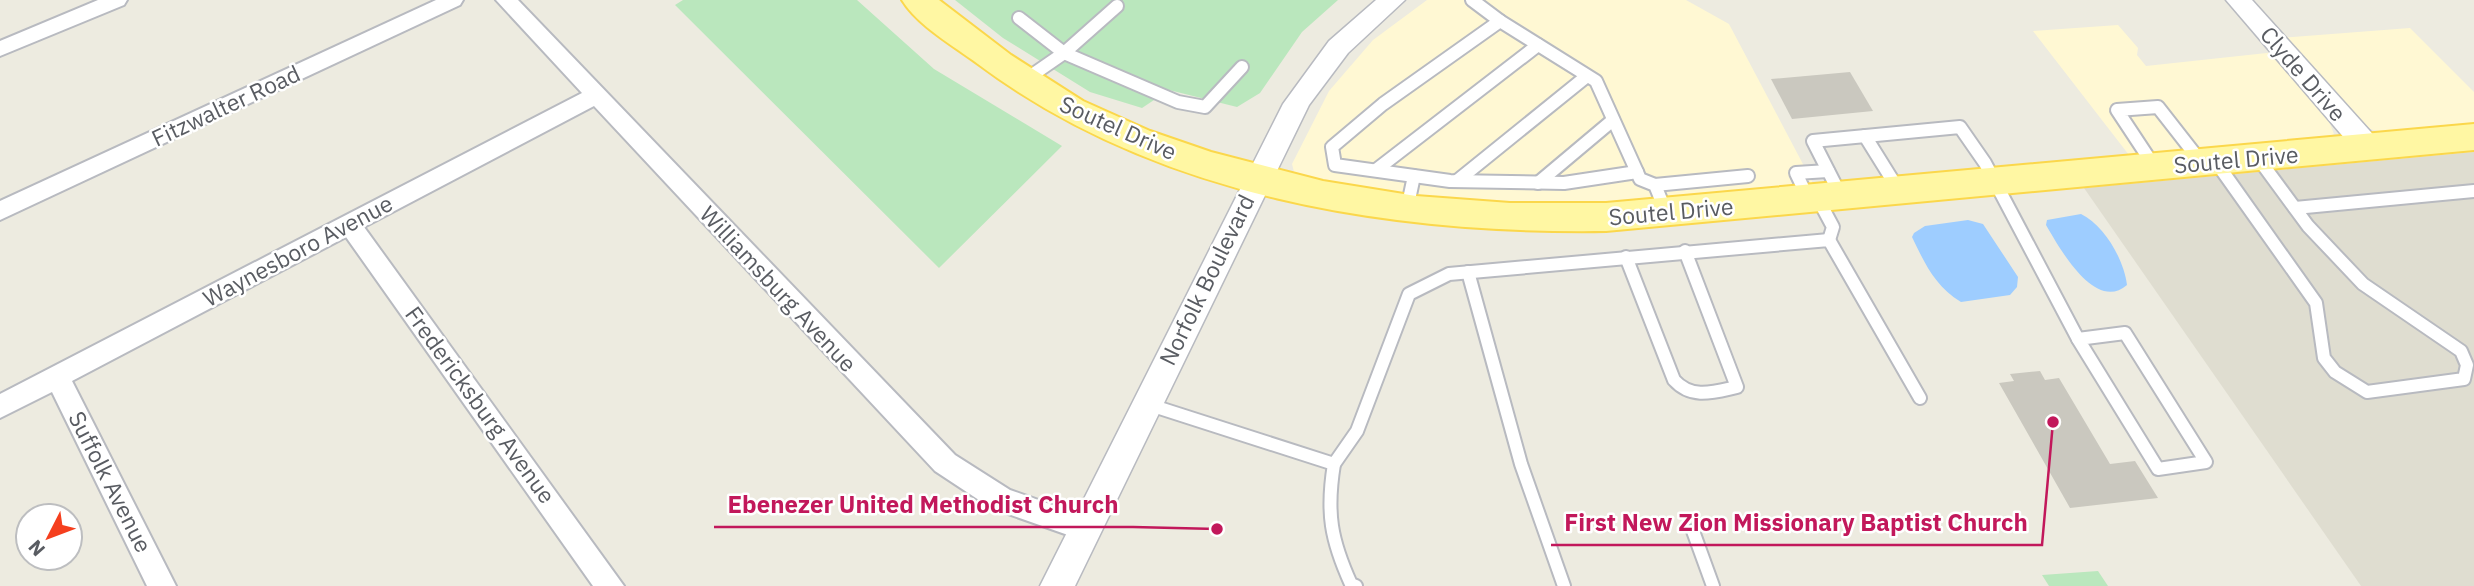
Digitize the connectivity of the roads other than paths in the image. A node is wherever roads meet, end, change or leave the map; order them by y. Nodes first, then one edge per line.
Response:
1 (117, 0) edge
2 (453, 0) edge
3 (506, 0) edge
4 (918, 0) edge
5 (1393, 0) edge
6 (1472, 0) edge
7 (2238, 0) edge
8 (1116, 6) dead end
9 (1019, 18) dead end
10 (1500, 21) junction
11 (1538, 45) junction
12 (0, 49) edge
13 (1064, 53) junction
14 (1242, 67) dead end
15 (1587, 76) junction
16 (1024, 80) junction
17 (595, 96) junction
18 (1613, 120) junction
19 (1865, 136) junction
20 (2474, 137) edge
21 (2368, 147) junction
22 (2258, 158) junction
23 (2208, 162) junction
24 (2155, 168) junction
25 (1376, 170) junction
26 (1637, 172) junction
27 (1748, 176) dead end
28 (1257, 179) junction
29 (1457, 181) junction
30 (1995, 182) junction
31 (1538, 183) junction
32 (1900, 191) junction
33 (2474, 191) edge
34 (1824, 192) junction
35 (1411, 193) junction
36 (1661, 199) junction
37 (2295, 208) junction
38 (0, 211) edge
39 (349, 224) junction
40 (1829, 240) junction
41 (1685, 251) junction
42 (1626, 257) junction
43 (1468, 272) junction
44 (2078, 339) junction
45 (57, 377) junction
46 (1920, 398) dead end
47 (1147, 404) junction
48 (0, 407) edge
49 (1334, 464) junction
50 (1085, 529) junction
51 (1693, 531) dead end
52 (163, 586) edge
53 (610, 586) edge
54 (1057, 586) edge
55 (1356, 586) edge
56 (1564, 586) edge
57 (1713, 586) edge

1 - 12 street
2 - 38 street, Fitzwalter Road
3 - 17 street, Williamsburg Avenue
4 - 16 main road, Soutel Drive
5 - 28 street, Norfolk Boulevard
6 - 10 lane
7 - 21 street, Clyde Drive
8 - 13 lane
9 - 13 lane
10 - 11 lane
10 - 25 lane
11 - 15 lane
11 - 25 lane
13 - 14 lane
13 - 16 lane
15 - 18 lane
15 - 29 lane
16 - 28 main road, Soutel Drive
17 - 39 street, Waynesboro Avenue
17 - 50 street, Williamsburg Avenue
18 - 26 lane
18 - 31 lane
19 - 30 lane
19 - 32 lane
19 - 34 lane
20 - 21 main road, Soutel Drive
21 - 22 main road, Soutel Drive
22 - 23 main road, Soutel Drive
22 - 37 lane
23 - 24 main road, Soutel Drive
23 - 24 lane
23 - 37 lane
24 - 30 main road, Soutel Drive
25 - 35 lane
26 - 31 lane
26 - 36 lane
27 - 36 lane
28 - 35 main road, Soutel Drive
28 - 47 street, Norfolk Boulevard
29 - 31 lane
29 - 35 lane
30 - 32 main road, Soutel Drive
30 - 44 lane
32 - 34 main road, Soutel Drive
33 - 37 lane
34 - 36 main road, Soutel Drive
34 - 40 lane
35 - 36 main road, Soutel Drive
39 - 45 street, Waynesboro Avenue
39 - 53 street, Fredericksburg Avenue
40 - 41 lane
40 - 46 lane
41 - 42 lane
41 - 42 lane
42 - 43 lane
43 - 49 lane
43 - 56 lane
44 - 44 lane
45 - 48 street, Waynesboro Avenue
45 - 52 street, Suffolk Avenue
47 - 49 lane
47 - 50 street, Norfolk Boulevard
49 - 55 lane
50 - 54 street, Norfolk Boulevard
51 - 57 lane

